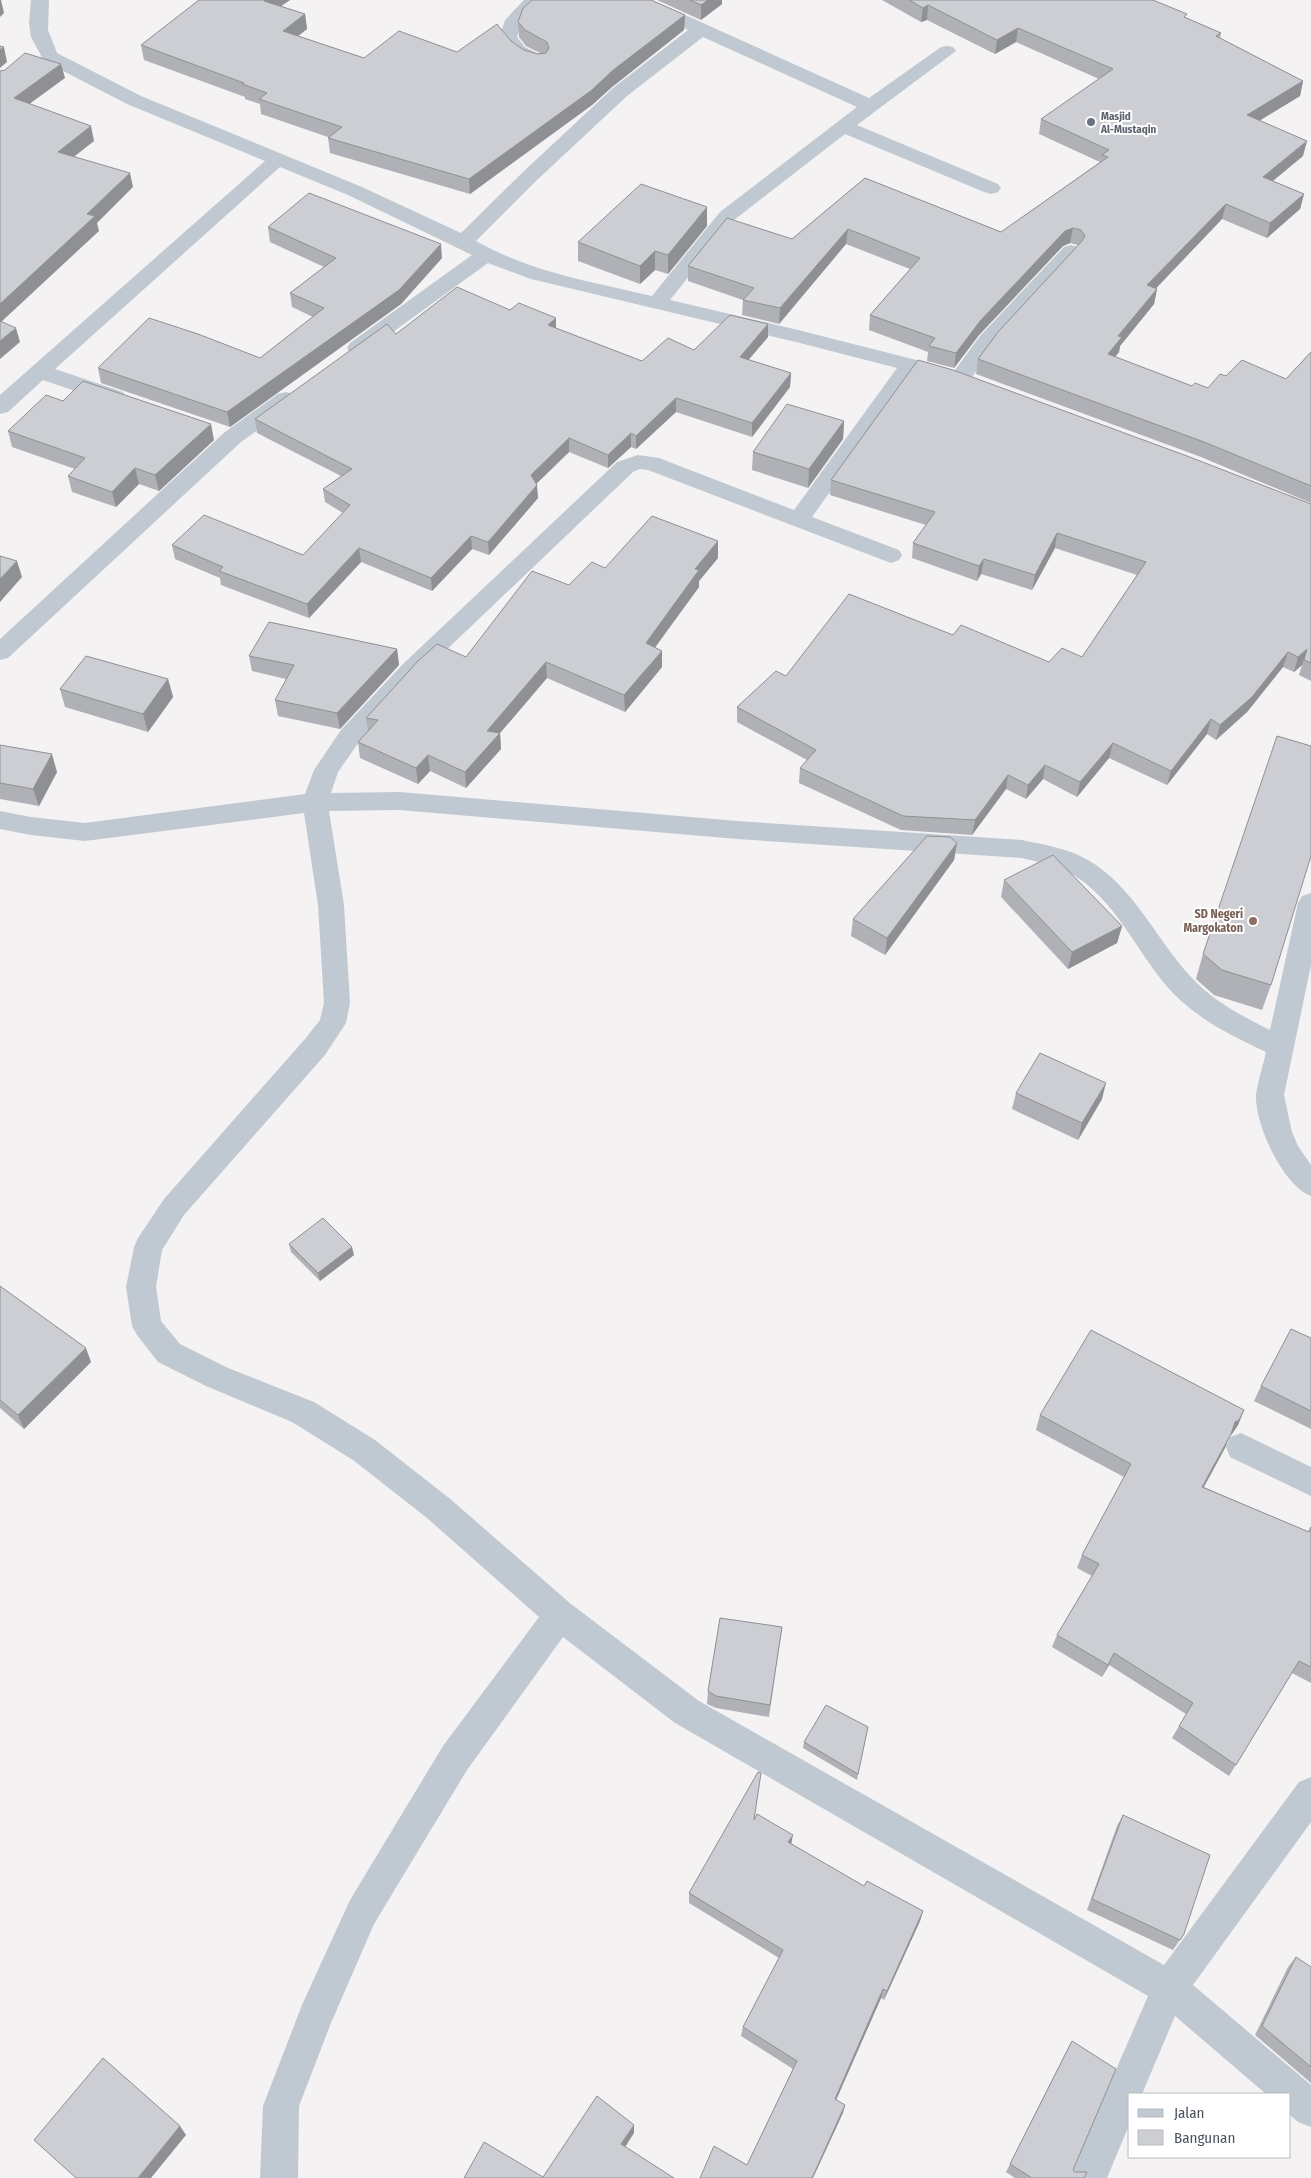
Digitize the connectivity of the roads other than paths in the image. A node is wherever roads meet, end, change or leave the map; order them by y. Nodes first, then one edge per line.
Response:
1 (40, 0) edge
2 (534, 0) edge
3 (637, 0) edge
4 (702, 29) junction
5 (947, 50) dead end
6 (539, 62) edge
7 (871, 106) junction
8 (843, 126) junction
9 (278, 159) junction
10 (990, 188) dead end
11 (464, 242) junction
12 (1071, 251) edge
13 (486, 255) junction
14 (658, 302) junction
15 (343, 358) edge
16 (910, 365) junction
17 (39, 371) junction
18 (304, 386) edge
19 (132, 403) edge
20 (0, 407) edge
21 (798, 520) junction
22 (891, 555) dead end
23 (0, 652) edge
24 (315, 802) junction
25 (0, 820) edge
26 (1311, 903) edge
27 (1280, 1047) junction
28 (1311, 1184) edge
29 (1241, 1446) dead end
30 (1311, 1482) edge
31 (560, 1615) junction
32 (1311, 1794) edge
33 (1169, 1988) junction
34 (1311, 2109) edge
35 (278, 2178) edge
36 (1088, 2178) edge

1 - 9 street
2 - 6 street
3 - 4 street
4 - 7 street
4 - 11 street
5 - 7 street
7 - 8 street
8 - 10 street
8 - 14 street
9 - 11 street
9 - 17 street
11 - 13 street
12 - 16 street
13 - 14 street
13 - 15 street
14 - 16 street
16 - 21 street
17 - 19 street
17 - 20 street
18 - 23 street
21 - 22 street
21 - 24 street
24 - 25 street
24 - 27 street
24 - 31 street
26 - 27 street
27 - 28 street
29 - 30 street
31 - 33 street
31 - 35 street
32 - 33 street
33 - 34 street
33 - 36 street

